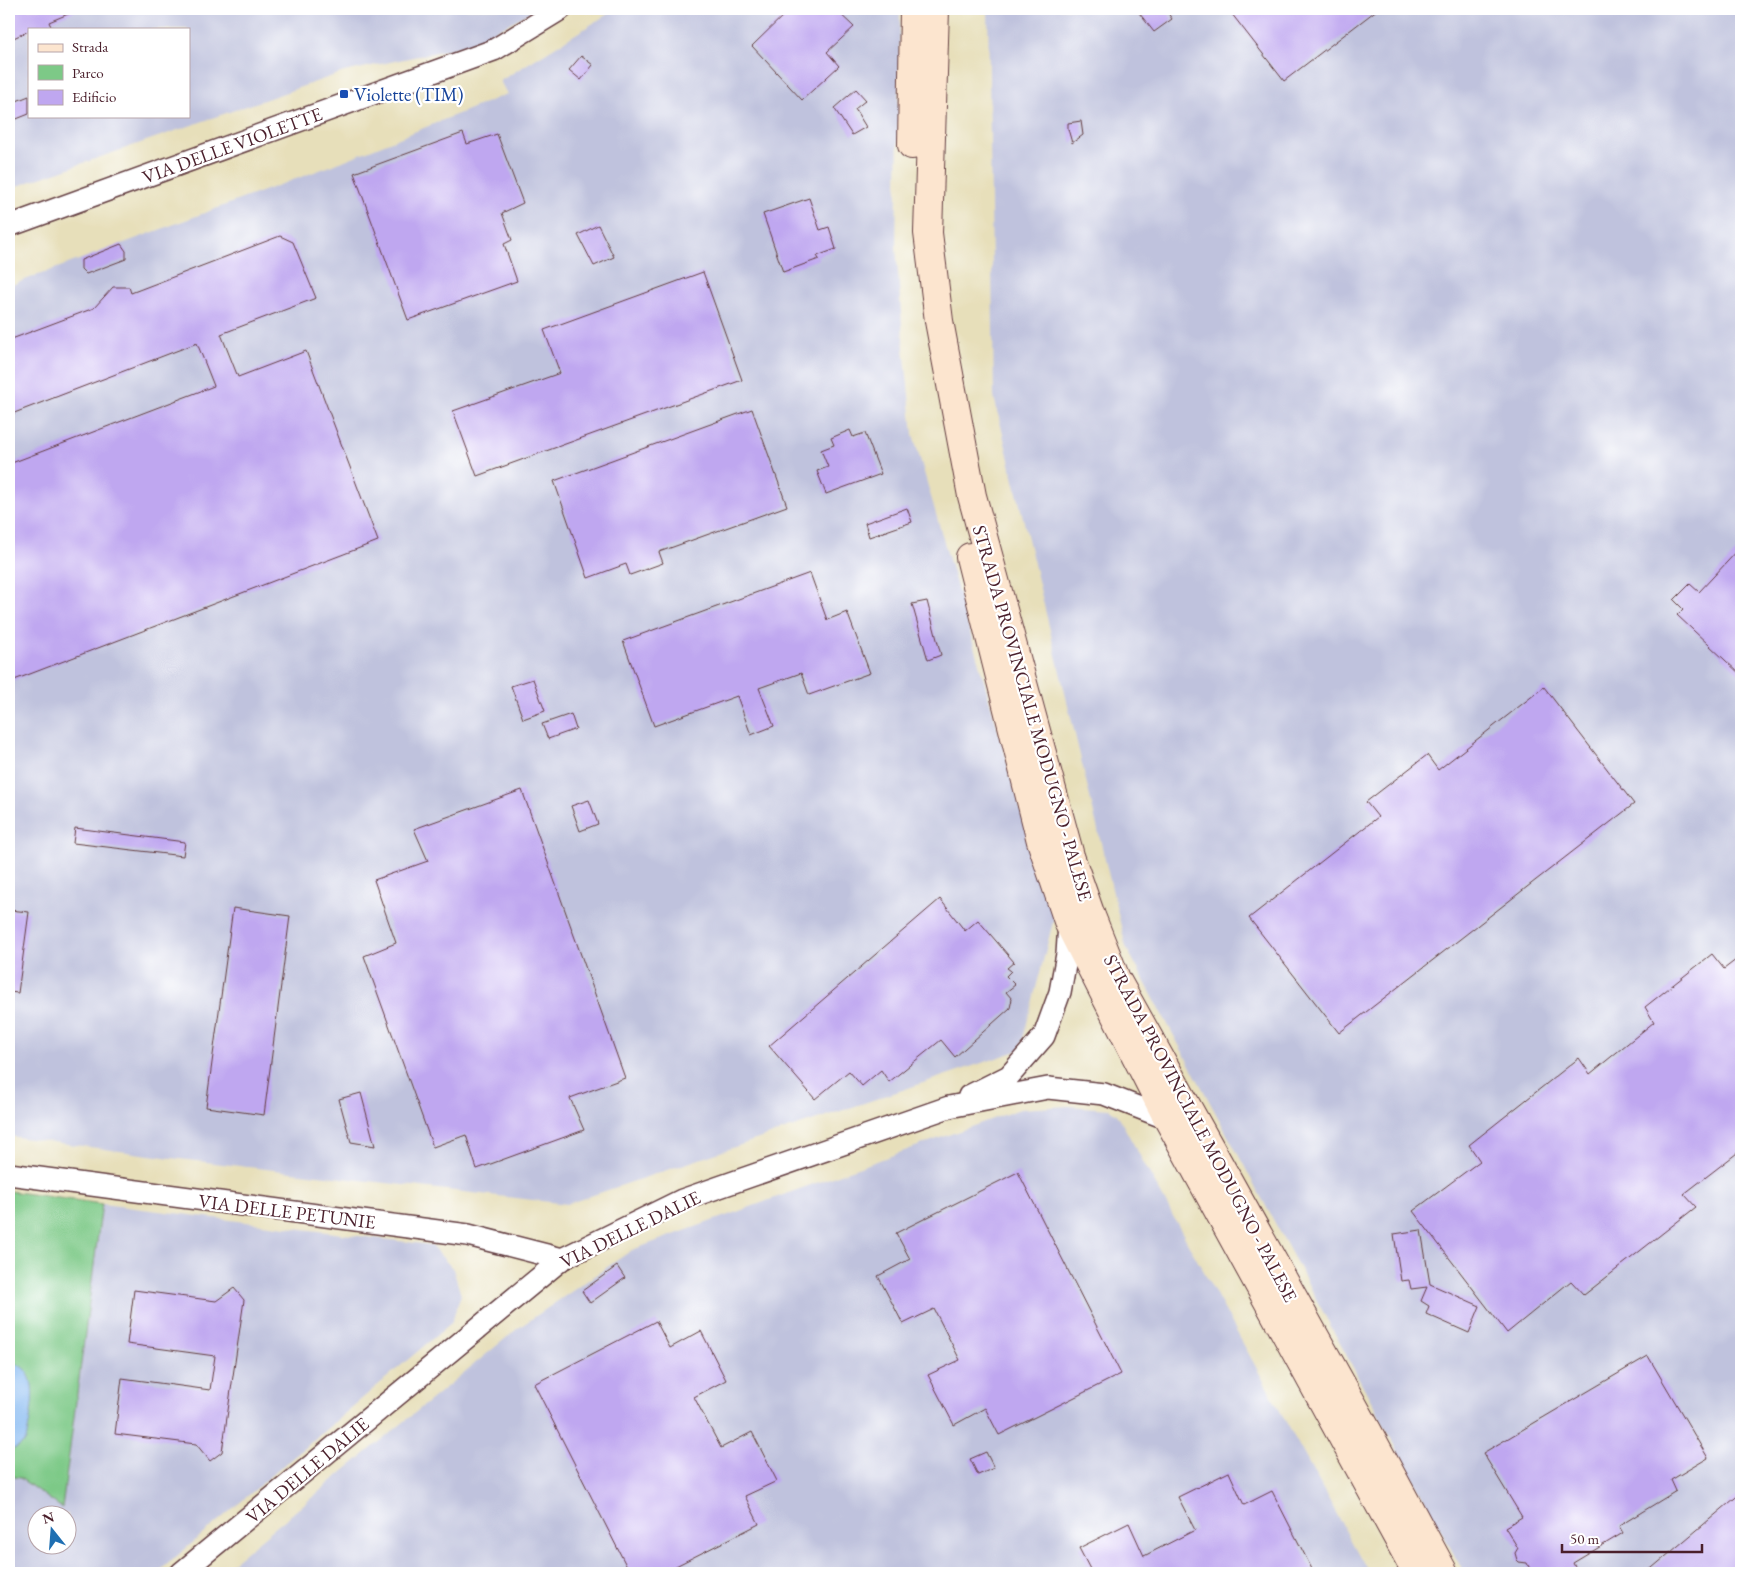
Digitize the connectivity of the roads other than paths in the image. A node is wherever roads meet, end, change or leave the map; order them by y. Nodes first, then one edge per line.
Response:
1 (561, 9) edge
2 (914, 9) edge
3 (935, 9) edge
4 (9, 226) edge
5 (1069, 924) junction
6 (949, 1106) junction
7 (1168, 1119) junction
8 (9, 1174) edge
9 (562, 1259) junction
10 (182, 1573) edge
11 (1417, 1573) edge
12 (1444, 1573) edge

1 - 4 street, VIA DELLE VIOLETTE
2 - 5 main road, STRADA PROVINCIALE MODUGNO - PALESE
3 - 12 main road, STRADA PROVINCIALE MODUGNO - PALESE
5 - 6 street
5 - 7 main road, STRADA PROVINCIALE MODUGNO - PALESE
6 - 7 street, VIA DELLE DALIE
6 - 9 street, VIA DELLE DALIE
7 - 11 main road, STRADA PROVINCIALE MODUGNO - PALESE
8 - 9 street, VIA DELLE PETUNIE
9 - 10 street, VIA DELLE DALIE

